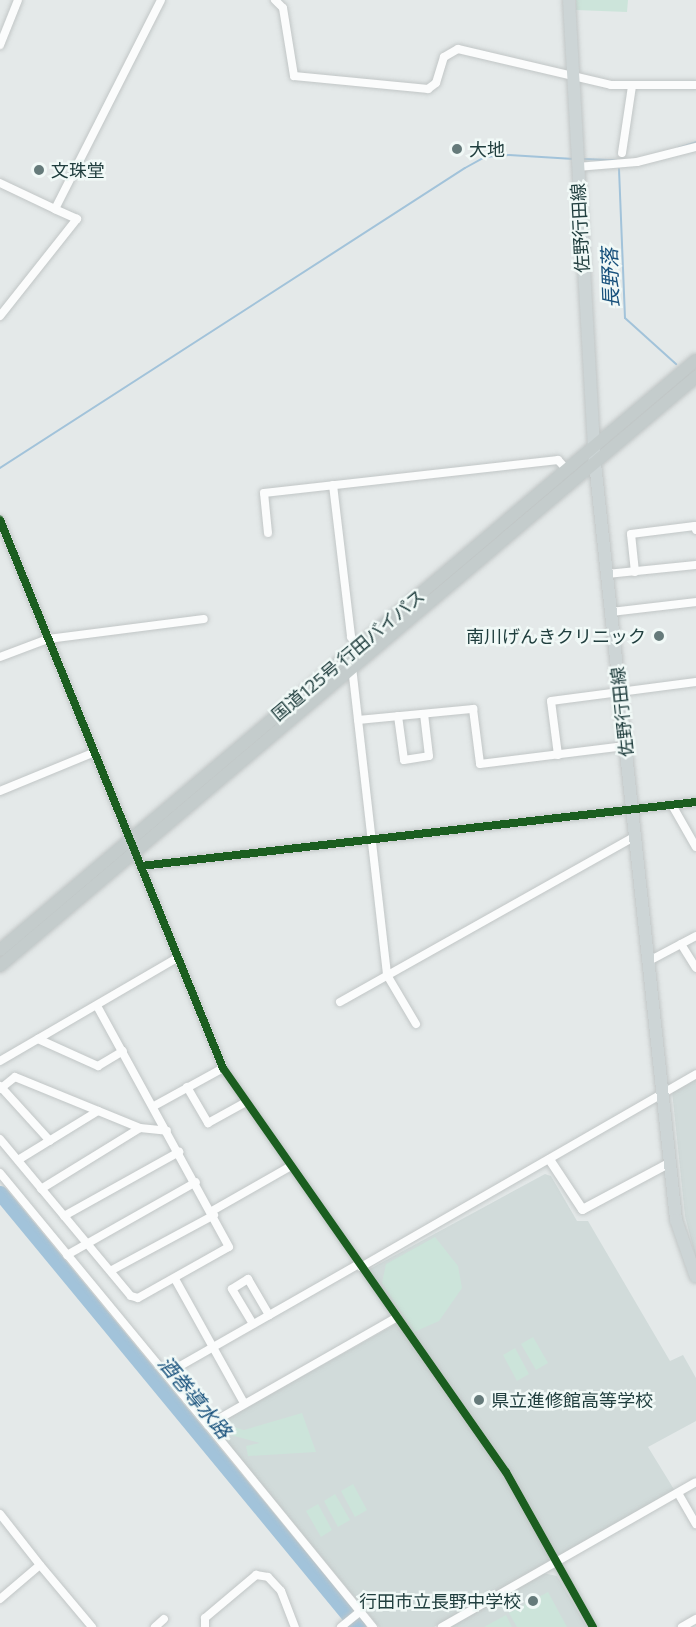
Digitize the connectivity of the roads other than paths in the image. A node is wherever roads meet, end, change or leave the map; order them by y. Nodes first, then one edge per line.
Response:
1 (18, 0) edge
2 (161, 0) edge
3 (275, 0) edge
4 (569, 0) edge
5 (0, 45) edge
6 (573, 72) junction
7 (696, 85) edge
8 (632, 86) junction
9 (696, 147) edge
10 (622, 153) dead end
11 (577, 160) junction
12 (0, 183) edge
13 (55, 209) junction
14 (0, 316) edge
15 (696, 360) edge
16 (694, 382) edge
17 (594, 446) junction
18 (595, 463) junction
19 (566, 469) junction
20 (333, 485) junction
21 (0, 520) edge
22 (696, 530) edge
23 (268, 533) dead end
24 (696, 565) edge
25 (635, 572) junction
26 (606, 574) junction
27 (696, 602) edge
28 (611, 612) junction
29 (204, 619) dead end
30 (48, 639) junction
31 (358, 647) junction
32 (0, 657) edge
33 (352, 667) junction
34 (696, 682) edge
35 (620, 690) junction
36 (424, 714) junction
37 (398, 717) junction
38 (358, 720) junction
39 (625, 746) junction
40 (95, 752) junction
41 (558, 755) junction
42 (0, 791) edge
43 (696, 802) edge
44 (672, 805) junction
45 (632, 811) junction
46 (634, 837) junction
47 (131, 838) junction
48 (372, 839) junction
49 (696, 847) edge
50 (136, 852) junction
51 (141, 866) junction
52 (696, 936) edge
53 (681, 944) junction
54 (0, 950) edge
55 (177, 958) junction
56 (647, 963) junction
57 (0, 966) edge
58 (696, 969) edge
59 (387, 975) junction
60 (340, 1002) dead end
61 (98, 1006) junction
62 (416, 1024) dead end
63 (38, 1040) junction
64 (123, 1051) junction
65 (0, 1061) edge
66 (223, 1068) junction
67 (696, 1074) edge
68 (188, 1087) junction
69 (0, 1088) edge
70 (662, 1094) junction
71 (246, 1102) junction
72 (154, 1106) junction
73 (98, 1111) junction
74 (140, 1128) junction
75 (167, 1131) junction
76 (0, 1138) edge
77 (50, 1142) junction
78 (179, 1152) junction
79 (549, 1159) junction
80 (18, 1160) junction
81 (670, 1162) junction
82 (291, 1166) junction
83 (0, 1173) edge
84 (196, 1182) junction
85 (41, 1189) junction
86 (213, 1213) junction
87 (64, 1216) junction
88 (88, 1243) junction
89 (67, 1254) junction
90 (360, 1265) junction
91 (112, 1270) junction
92 (695, 1274) edge
93 (175, 1279) junction
94 (269, 1315) junction
95 (397, 1317) junction
96 (253, 1324) junction
97 (213, 1347) junction
98 (166, 1374) junction
99 (244, 1403) junction
100 (208, 1425) junction
101 (696, 1482) edge
102 (678, 1493) junction
103 (0, 1514) edge
104 (696, 1524) edge
105 (557, 1562) junction
106 (40, 1565) junction
107 (0, 1599) edge
108 (358, 1613) junction
109 (696, 1619) edge
110 (164, 1620) dead end
111 (343, 1626) edge
112 (92, 1627) edge
113 (155, 1627) edge
114 (205, 1627) edge
115 (295, 1627) edge
116 (373, 1627) edge
117 (442, 1627) edge
118 (593, 1627) edge
119 (682, 1627) edge

1 - 5 street
2 - 13 street
3 - 6 street
4 - 6 main road, 佐野行田線
6 - 8 street
6 - 11 main road, 佐野行田線
7 - 8 street
8 - 10 street
9 - 11 street
11 - 17 main road, 佐野行田線
12 - 13 street
13 - 14 street
15 - 17 highway, 国道125号 行田バイパス
16 - 18 highway, 国道125号 行田バイパス
17 - 18 main road, 佐野行田線
17 - 19 highway, 国道125号 行田バイパス
18 - 26 main road, 佐野行田線
18 - 33 highway, 国道125号 行田バイパス
19 - 20 street
19 - 31 highway, 国道125号 行田バイパス
20 - 23 street
20 - 31 street
21 - 30 street
22 - 25 street
24 - 25 street
25 - 26 street
26 - 28 main road, 佐野行田線
27 - 28 street
28 - 35 main road, 佐野行田線
29 - 30 street
30 - 32 street
30 - 40 street
31 - 47 highway, 国道125号 行田バイパス
33 - 38 street
33 - 50 highway, 国道125号 行田バイパス
34 - 35 street
35 - 39 main road, 佐野行田線
35 - 41 street
36 - 37 street
36 - 37 street
36 - 41 street
37 - 38 street
38 - 48 street
39 - 41 street
39 - 45 main road, 佐野行田線
40 - 42 street
40 - 47 street
43 - 44 street
44 - 45 street
44 - 49 street
45 - 46 main road, 佐野行田線
45 - 48 street
46 - 56 main road, 佐野行田線
46 - 59 street
47 - 50 street
47 - 54 highway, 国道125号 行田バイパス
48 - 51 street
48 - 59 street
50 - 51 street
50 - 57 highway, 国道125号 行田バイパス
51 - 55 street
52 - 53 street
53 - 56 street
53 - 58 street
55 - 61 street
55 - 66 street
56 - 70 main road, 佐野行田線
59 - 60 street
59 - 62 street
61 - 63 street
61 - 64 street
63 - 64 street
63 - 65 street
64 - 72 street
66 - 68 street
66 - 71 street
67 - 70 street
68 - 71 street
68 - 72 street
69 - 73 street
69 - 77 street
70 - 79 street
70 - 81 main road, 佐野行田線
71 - 82 street
72 - 75 street
73 - 74 street
73 - 77 street
74 - 75 street
74 - 85 street
75 - 78 street
76 - 80 street
77 - 80 street
78 - 84 street
78 - 87 street
79 - 81 street
79 - 90 street
80 - 85 street
81 - 92 main road, 佐野行田線
82 - 86 street
82 - 90 street
83 - 89 street
84 - 86 street
84 - 88 street
85 - 87 street
86 - 91 street
86 - 93 street
87 - 88 street
88 - 89 street
88 - 91 street
89 - 98 street
90 - 94 street
90 - 95 street
91 - 93 street
93 - 97 street
94 - 96 street
94 - 96 street
95 - 99 street
95 - 105 street
96 - 97 street
97 - 98 street
97 - 99 street
98 - 100 street
99 - 100 street
100 - 108 street
101 - 102 street
102 - 104 street
102 - 105 street
103 - 106 street
105 - 117 street
105 - 118 street
106 - 107 street
106 - 112 street
108 - 111 street
108 - 116 street
109 - 119 street
110 - 113 street
114 - 115 street

